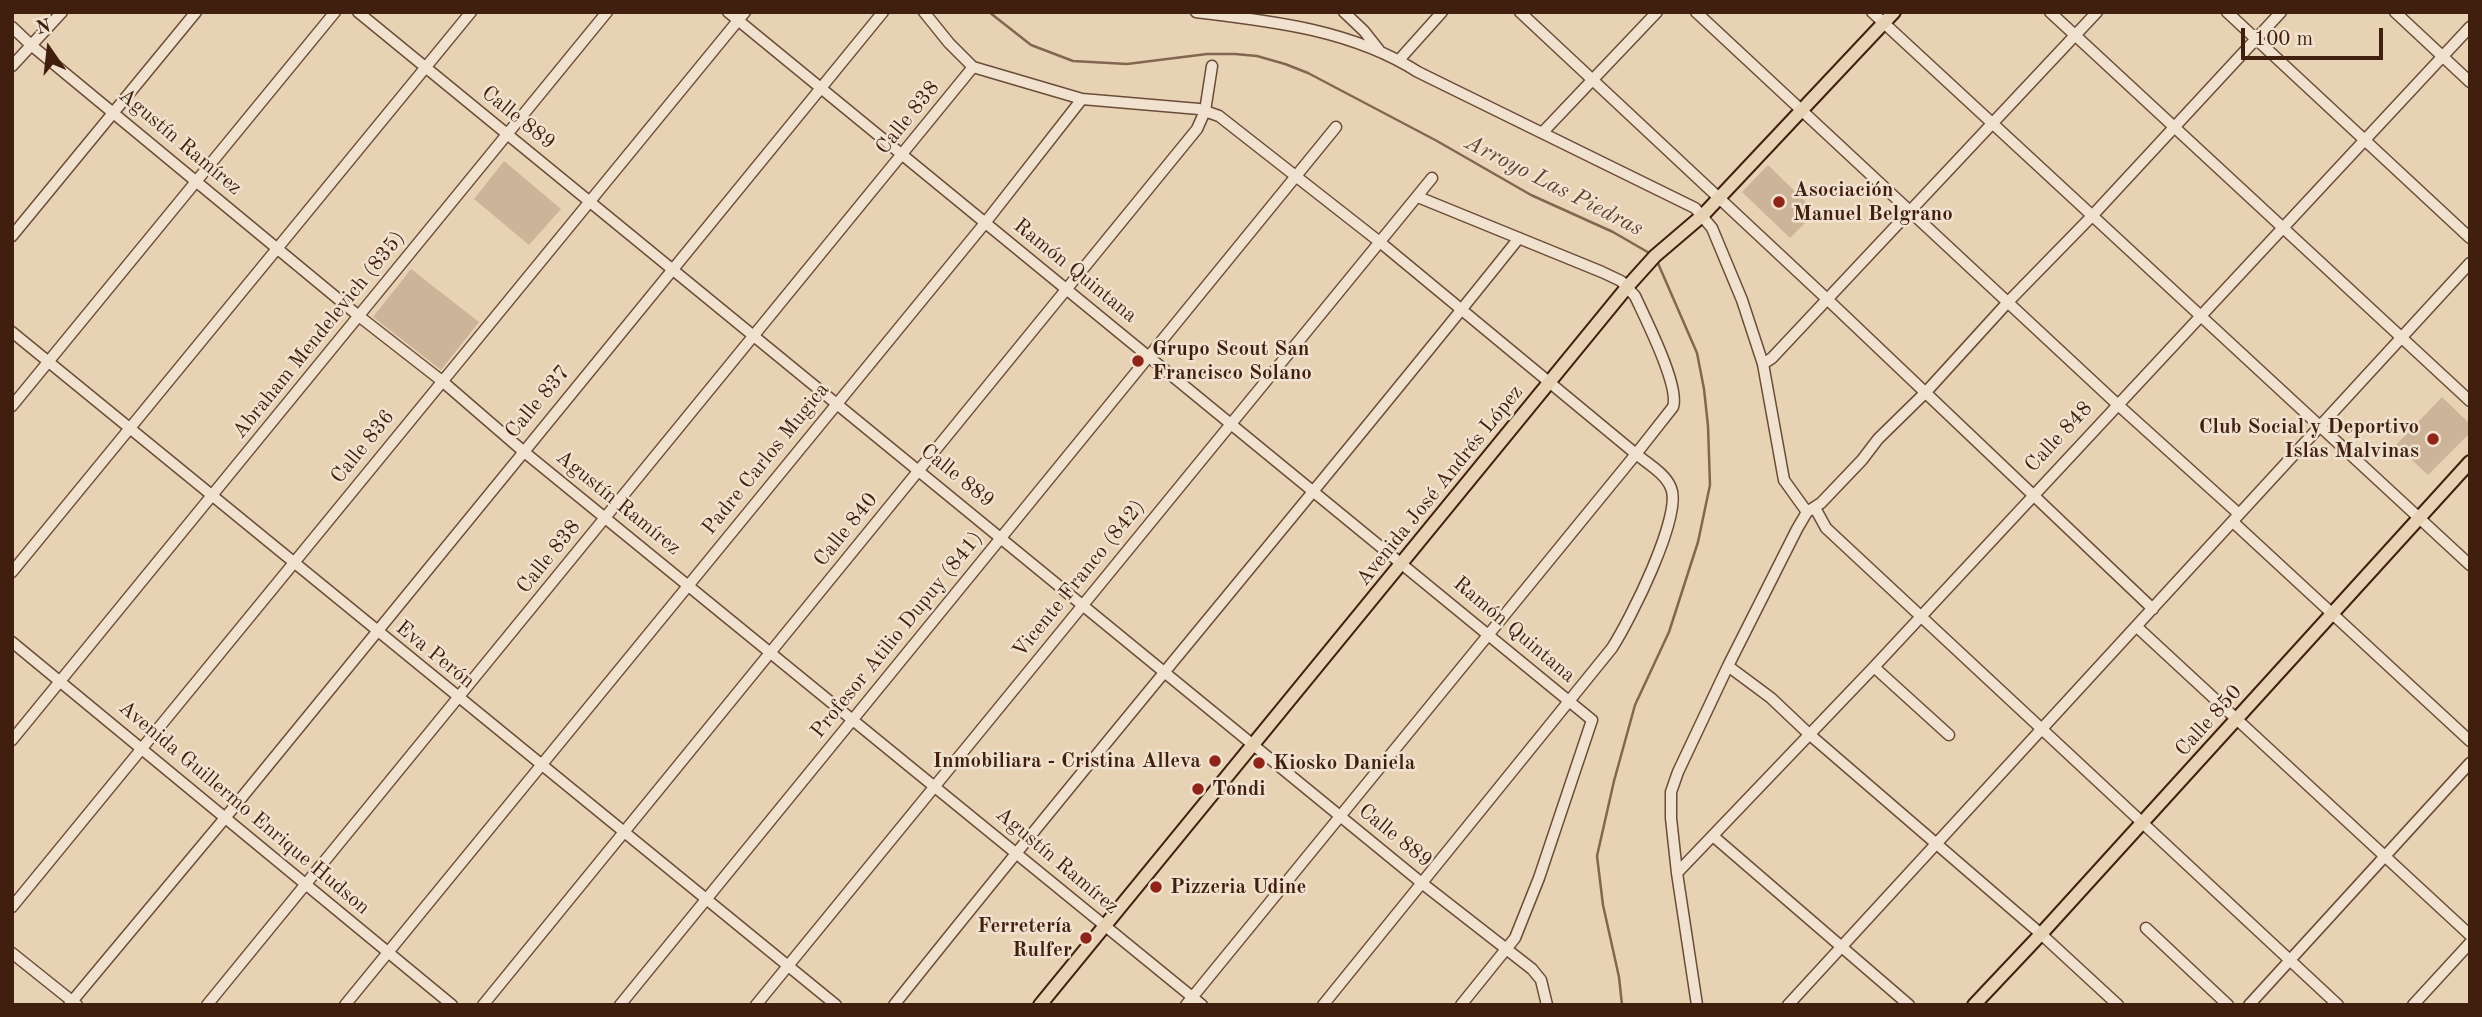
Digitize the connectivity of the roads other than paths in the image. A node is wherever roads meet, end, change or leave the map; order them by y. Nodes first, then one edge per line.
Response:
1 (62, 12) edge
2 (196, 12) edge
3 (335, 12) edge
4 (358, 12) edge
5 (471, 12) edge
6 (607, 12) edge
7 (728, 12) edge
8 (883, 12) edge
9 (924, 12) edge
10 (1196, 12) edge
11 (1344, 12) edge
12 (1442, 12) edge
13 (1520, 12) edge
14 (1657, 12) edge
15 (1696, 12) edge
16 (1872, 12) edge
17 (1894, 12) edge
18 (2050, 12) edge
19 (2097, 12) edge
20 (2227, 12) edge
21 (2281, 12) edge
22 (2395, 12) edge
23 (1231, 14) edge
24 (741, 16) edge
25 (1883, 23) junction
26 (12, 27) edge
27 (2470, 27) edge
28 (2075, 36) junction
29 (2256, 39) junction
30 (32, 45) junction
31 (1379, 50) junction
32 (2442, 56) junction
33 (1399, 60) junction
34 (12, 66) edge
35 (1212, 66) dead end
36 (973, 67) junction
37 (426, 68) junction
38 (1594, 80) junction
39 (2470, 82) edge
40 (820, 89) junction
41 (1082, 99) junction
42 (1800, 110) junction
43 (1205, 111) junction
44 (114, 113) junction
45 (1991, 123) junction
46 (2174, 126) junction
47 (1336, 127) dead end
48 (1542, 133) junction
49 (507, 135) junction
50 (2365, 140) junction
51 (903, 156) junction
52 (1296, 177) junction
53 (1432, 178) dead end
54 (197, 181) junction
55 (1418, 197) junction
56 (1719, 197) junction
57 (590, 202) junction
58 (1909, 211) junction
59 (2092, 216) junction
60 (1698, 219) junction
61 (985, 223) junction
62 (2282, 228) junction
63 (12, 236) edge
64 (1519, 239) junction
65 (2470, 239) edge
66 (1381, 243) junction
67 (278, 248) junction
68 (2470, 263) edge
69 (673, 270) junction
70 (1628, 286) junction
71 (1067, 289) junction
72 (1827, 299) junction
73 (2008, 302) junction
74 (1461, 310) junction
75 (2199, 316) junction
76 (360, 317) junction
77 (12, 332) edge
78 (754, 335) junction
79 (2401, 339) junction
80 (1149, 357) junction
81 (48, 361) junction
82 (1763, 364) junction
83 (442, 381) junction
84 (1549, 383) junction
85 (1926, 392) junction
86 (2470, 401) edge
87 (836, 403) junction
88 (2117, 404) junction
89 (12, 406) edge
90 (1231, 424) junction
91 (2320, 427) junction
92 (130, 428) junction
93 (523, 451) junction
94 (1636, 454) junction
95 (2470, 462) edge
96 (920, 471) junction
97 (1311, 491) junction
98 (2033, 494) junction
99 (212, 497) junction
100 (1811, 510) junction
101 (607, 517) junction
102 (2236, 518) junction
103 (2418, 518) junction
104 (1001, 537) junction
105 (1402, 563) junction
106 (293, 564) junction
107 (2470, 565) edge
108 (12, 572) edge
109 (687, 585) junction
110 (1083, 605) junction
111 (2152, 609) junction
112 (1919, 615) junction
113 (2331, 615) junction
114 (2137, 627) junction
115 (376, 632) junction
116 (1490, 635) junction
117 (12, 642) edge
118 (771, 651) junction
119 (1728, 666) junction
120 (1874, 667) junction
121 (1165, 673) junction
122 (61, 681) junction
123 (458, 698) junction
124 (1569, 701) junction
125 (854, 719) junction
126 (2236, 720) junction
127 (2042, 730) junction
128 (1809, 734) junction
129 (1949, 734) dead end
130 (12, 740) edge
131 (2470, 741) edge
132 (1254, 744) junction
133 (142, 748) junction
134 (2470, 763) edge
135 (539, 765) junction
136 (936, 786) junction
137 (1340, 816) junction
138 (225, 818) junction
139 (2142, 823) junction
140 (625, 833) junction
141 (1713, 836) junction
142 (1936, 845) junction
143 (1016, 851) junction
144 (2385, 855) junction
145 (1677, 873) junction
146 (306, 884) junction
147 (1423, 884) junction
148 (705, 898) junction
149 (12, 907) edge
150 (1105, 925) junction
151 (2146, 928) dead end
152 (2041, 934) junction
153 (2470, 936) edge
154 (2470, 943) edge
155 (1843, 946) junction
156 (1507, 950) junction
157 (388, 952) junction
158 (12, 953) edge
159 (2291, 960) junction
160 (788, 967) junction
161 (1189, 1001) edge
162 (73, 1003) edge
163 (207, 1005) edge
164 (345, 1005) edge
165 (452, 1005) edge
166 (483, 1005) edge
167 (620, 1005) edge
168 (756, 1005) edge
169 (836, 1005) edge
170 (894, 1005) edge
171 (1040, 1005) edge
172 (1202, 1005) edge
173 (1323, 1005) edge
174 (1461, 1005) edge
175 (1547, 1005) edge
176 (1698, 1005) edge
177 (1788, 1005) edge
178 (1909, 1005) edge
179 (1974, 1005) edge
180 (2118, 1005) edge
181 (2228, 1005) edge
182 (2249, 1005) edge
183 (2338, 1005) edge
184 (2413, 1005) edge

1 - 30 street
2 - 44 street
3 - 54 street
4 - 37 street, Calle 889
5 - 37 street
6 - 49 street, Abraham Mendelevich (835)
7 - 24 street, Ramón Quintana
8 - 40 street, Calle 837
9 - 36 street
10 - 23 street
11 - 31 street
12 - 33 street
13 - 38 street
14 - 38 street
15 - 42 street
16 - 25 street
17 - 25 main road, Avenida José Andrés López
18 - 28 street
19 - 28 street
20 - 29 street
21 - 29 street
22 - 32 street
23 - 31 street
24 - 40 street, Ramón Quintana
24 - 57 street, Calle 836
25 - 42 main road, Avenida José Andrés López
25 - 45 street
26 - 30 street, Agustín Ramírez
27 - 32 street, Calle 848
28 - 45 street
28 - 46 street
29 - 46 street
29 - 50 street
30 - 34 street
30 - 44 street, Agustín Ramírez
31 - 33 street
32 - 39 street
32 - 50 street, Calle 848
33 - 48 street
35 - 43 street, Calle 840
36 - 41 street
36 - 51 street, Calle 838
37 - 49 street, Calle 889
37 - 67 street
38 - 48 street
38 - 56 street
40 - 51 street, Ramón Quintana
40 - 69 street, Calle 837
41 - 43 street
41 - 61 street, Padre Carlos Mugica
42 - 56 main road, Avenida José Andrés López
42 - 58 street
43 - 52 street
43 - 71 street, Calle 840
44 - 54 street, Agustín Ramírez
44 - 63 street
45 - 58 street
45 - 59 street
46 - 59 street
46 - 62 street
47 - 52 street, Profesor Atilio Dupuy (841)
48 - 60 street
49 - 57 street, Calle 889
49 - 76 street, Abraham Mendelevich (835)
50 - 62 street, Calle 848
50 - 65 street
51 - 61 street, Ramón Quintana
51 - 78 street, Calle 838
52 - 66 street
52 - 80 street, Profesor Atilio Dupuy (841)
53 - 55 street, Vicente Franco (842)
54 - 67 street, Agustín Ramírez
54 - 81 street
55 - 64 street
55 - 66 street, Vicente Franco (842)
56 - 60 main road, Avenida José Andrés López
56 - 72 street
57 - 69 street, Calle 889
57 - 83 street, Calle 836
58 - 72 street
58 - 73 street
59 - 73 street
59 - 75 street
60 - 70 main road, Avenida José Andrés López
60 - 82 street
61 - 71 street, Ramón Quintana
61 - 87 street, Padre Carlos Mugica
62 - 75 street, Calle 848
62 - 79 street
64 - 70 street
64 - 74 street
66 - 74 street
66 - 90 street, Vicente Franco (842)
67 - 76 street, Agustín Ramírez
67 - 92 street
68 - 79 street
69 - 78 street, Calle 889
69 - 93 street, Calle 837
70 - 84 main road, Avenida José Andrés López
70 - 94 street
71 - 80 street, Ramón Quintana
71 - 96 street, Calle 840
72 - 82 street
72 - 85 street
73 - 85 street
73 - 88 street
74 - 84 street
74 - 97 street
75 - 88 street, Calle 848
75 - 91 street
76 - 83 street, Agustín Ramírez
76 - 99 street, Abraham Mendelevich (835)
77 - 81 street, Eva Perón
78 - 87 street, Calle 889
78 - 101 street, Calle 838
79 - 86 street
79 - 91 street
80 - 90 street, Ramón Quintana
80 - 104 street, Profesor Atilio Dupuy (841)
81 - 89 street
81 - 92 street, Eva Perón
82 - 100 street
83 - 93 street, Agustín Ramírez
83 - 106 street, Calle 836
84 - 94 street
84 - 105 main road, Avenida José Andrés López
85 - 98 street
85 - 100 street
87 - 96 street, Calle 889
87 - 109 street, Padre Carlos Mugica
88 - 98 street, Calle 848
88 - 102 street
90 - 97 street, Ramón Quintana
90 - 110 street, Vicente Franco (842)
91 - 102 street
91 - 103 street
92 - 99 street, Eva Perón
92 - 108 street
93 - 101 street, Agustín Ramírez
93 - 115 street, Calle 837
94 - 116 street
94 - 124 street
95 - 103 main road, Calle 850
96 - 104 street, Calle 889
96 - 118 street, Calle 840
97 - 105 street, Ramón Quintana
97 - 121 street
98 - 111 street
98 - 112 street, Calle 848
99 - 106 street, Eva Perón
99 - 122 street, Abraham Mendelevich (835)
100 - 112 street
100 - 119 street
101 - 109 street, Agustín Ramírez
101 - 123 street, Calle 838
102 - 111 street
102 - 113 street
103 - 107 street
103 - 113 main road, Calle 850
104 - 110 street, Calle 889
104 - 125 street, Profesor Atilio Dupuy (841)
105 - 116 street, Ramón Quintana
105 - 132 main road, Avenida José Andrés López
106 - 115 street, Eva Perón
106 - 133 street, Calle 836
109 - 118 street, Agustín Ramírez
109 - 135 street, Padre Carlos Mugica
110 - 121 street, Calle 889
110 - 136 street, Vicente Franco (842)
111 - 114 street
112 - 120 street, Calle 848
112 - 127 street
113 - 126 main road, Calle 850
113 - 131 street
114 - 126 street
114 - 127 street
115 - 123 street, Eva Perón
115 - 138 street, Calle 837
116 - 124 street, Ramón Quintana
116 - 137 street
117 - 122 street, Avenida Guillermo Enrique Hudson
118 - 125 street, Agustín Ramírez
118 - 140 street, Calle 840
119 - 128 street
119 - 145 street
120 - 128 street, Calle 848
120 - 129 street
121 - 132 street, Calle 889
121 - 143 street
122 - 130 street, Abraham Mendelevich (835)
122 - 133 street, Avenida Guillermo Enrique Hudson
123 - 135 street, Eva Perón
123 - 146 street, Calle 838
124 - 147 street
124 - 156 street, Ramón Quintana
125 - 136 street, Agustín Ramírez
125 - 148 street, Profesor Atilio Dupuy (841)
126 - 139 main road, Calle 850
126 - 144 street
127 - 139 street
127 - 142 street
128 - 141 street, Calle 848
128 - 142 street
132 - 137 street, Calle 889
132 - 150 main road, Avenida José Andrés López
133 - 138 street, Avenida Guillermo Enrique Hudson
133 - 149 street, Calle 836
134 - 144 street
135 - 140 street, Eva Perón
135 - 157 street, Padre Carlos Mugica
136 - 143 street, Agustín Ramírez
136 - 160 street, Vicente Franco (842)
137 - 147 street, Calle 889
137 - 161 street
138 - 146 street, Avenida Guillermo Enrique Hudson
138 - 162 street, Calle 837
139 - 152 main road, Calle 850
139 - 159 street
140 - 148 street, Eva Perón
140 - 166 street, Calle 840
141 - 145 street, Calle 848
141 - 155 street
142 - 152 street
142 - 155 street
143 - 150 street, Agustín Ramírez
143 - 170 street
144 - 153 street
144 - 159 street
145 - 176 street
146 - 157 street, Avenida Guillermo Enrique Hudson
146 - 163 street, Calle 838
147 - 156 street, Calle 889
147 - 173 street
148 - 160 street, Eva Perón
148 - 167 street, Profesor Atilio Dupuy (841)
150 - 161 street, Agustín Ramírez
150 - 171 main road, Avenida José Andrés López
151 - 181 street
152 - 179 main road, Calle 850
152 - 180 street
154 - 184 street
155 - 177 street
155 - 178 street
156 - 174 street
156 - 175 street, Calle 889
157 - 164 street, Padre Carlos Mugica
157 - 165 street, Avenida Guillermo Enrique Hudson
158 - 162 street
159 - 182 street
159 - 183 street
160 - 168 street, Vicente Franco (842)
160 - 169 street, Eva Perón
161 - 172 street, Agustín Ramírez

